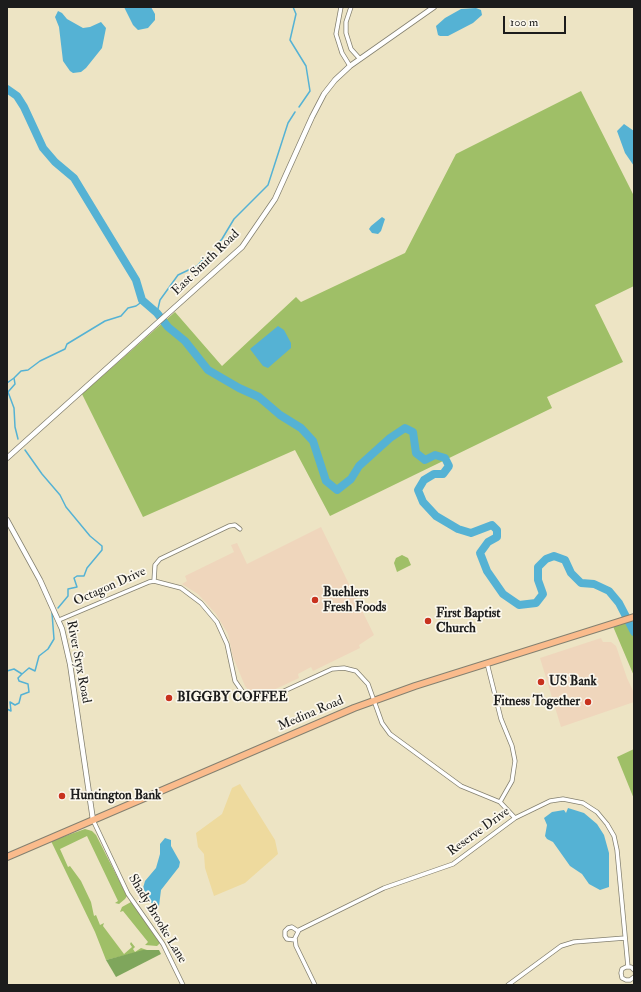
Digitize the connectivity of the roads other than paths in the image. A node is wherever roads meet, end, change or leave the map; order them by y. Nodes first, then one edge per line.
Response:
1 (341, 7) edge
2 (351, 7) edge
3 (434, 7) edge
4 (360, 59) junction
5 (350, 66) junction
6 (7, 458) edge
7 (7, 520) edge
8 (240, 529) dead end
9 (154, 580) junction
10 (634, 617) edge
11 (59, 620) junction
12 (487, 663) junction
13 (375, 701) junction
14 (500, 802) junction
15 (515, 818) junction
16 (93, 820) junction
17 (7, 857) edge
18 (298, 931) junction
19 (625, 938) junction
20 (295, 939) junction
21 (628, 967) junction
22 (634, 970) edge
23 (634, 977) edge
24 (184, 985) edge
25 (315, 985) edge
26 (508, 985) edge

1 - 5 street
2 - 4 street
3 - 4 street, East Smith Road
4 - 5 street, East Smith Road
5 - 6 street, East Smith Road
7 - 11 street, River Styx Road
8 - 9 street, Octagon Drive
9 - 11 street, Octagon Drive
9 - 13 street
10 - 12 highway, Medina Road
11 - 16 street, River Styx Road
12 - 13 highway, Medina Road
12 - 14 street
13 - 14 street
13 - 16 highway, Medina Road
14 - 15 street
15 - 18 street, Reserve Drive
15 - 19 street, Reserve Drive
16 - 17 highway, Medina Road
16 - 24 street, Shady Brooke Lane
18 - 20 street
18 - 20 street
19 - 21 street, Reserve Drive
19 - 26 street
20 - 25 street
21 - 22 street
21 - 23 street, Reserve Drive

